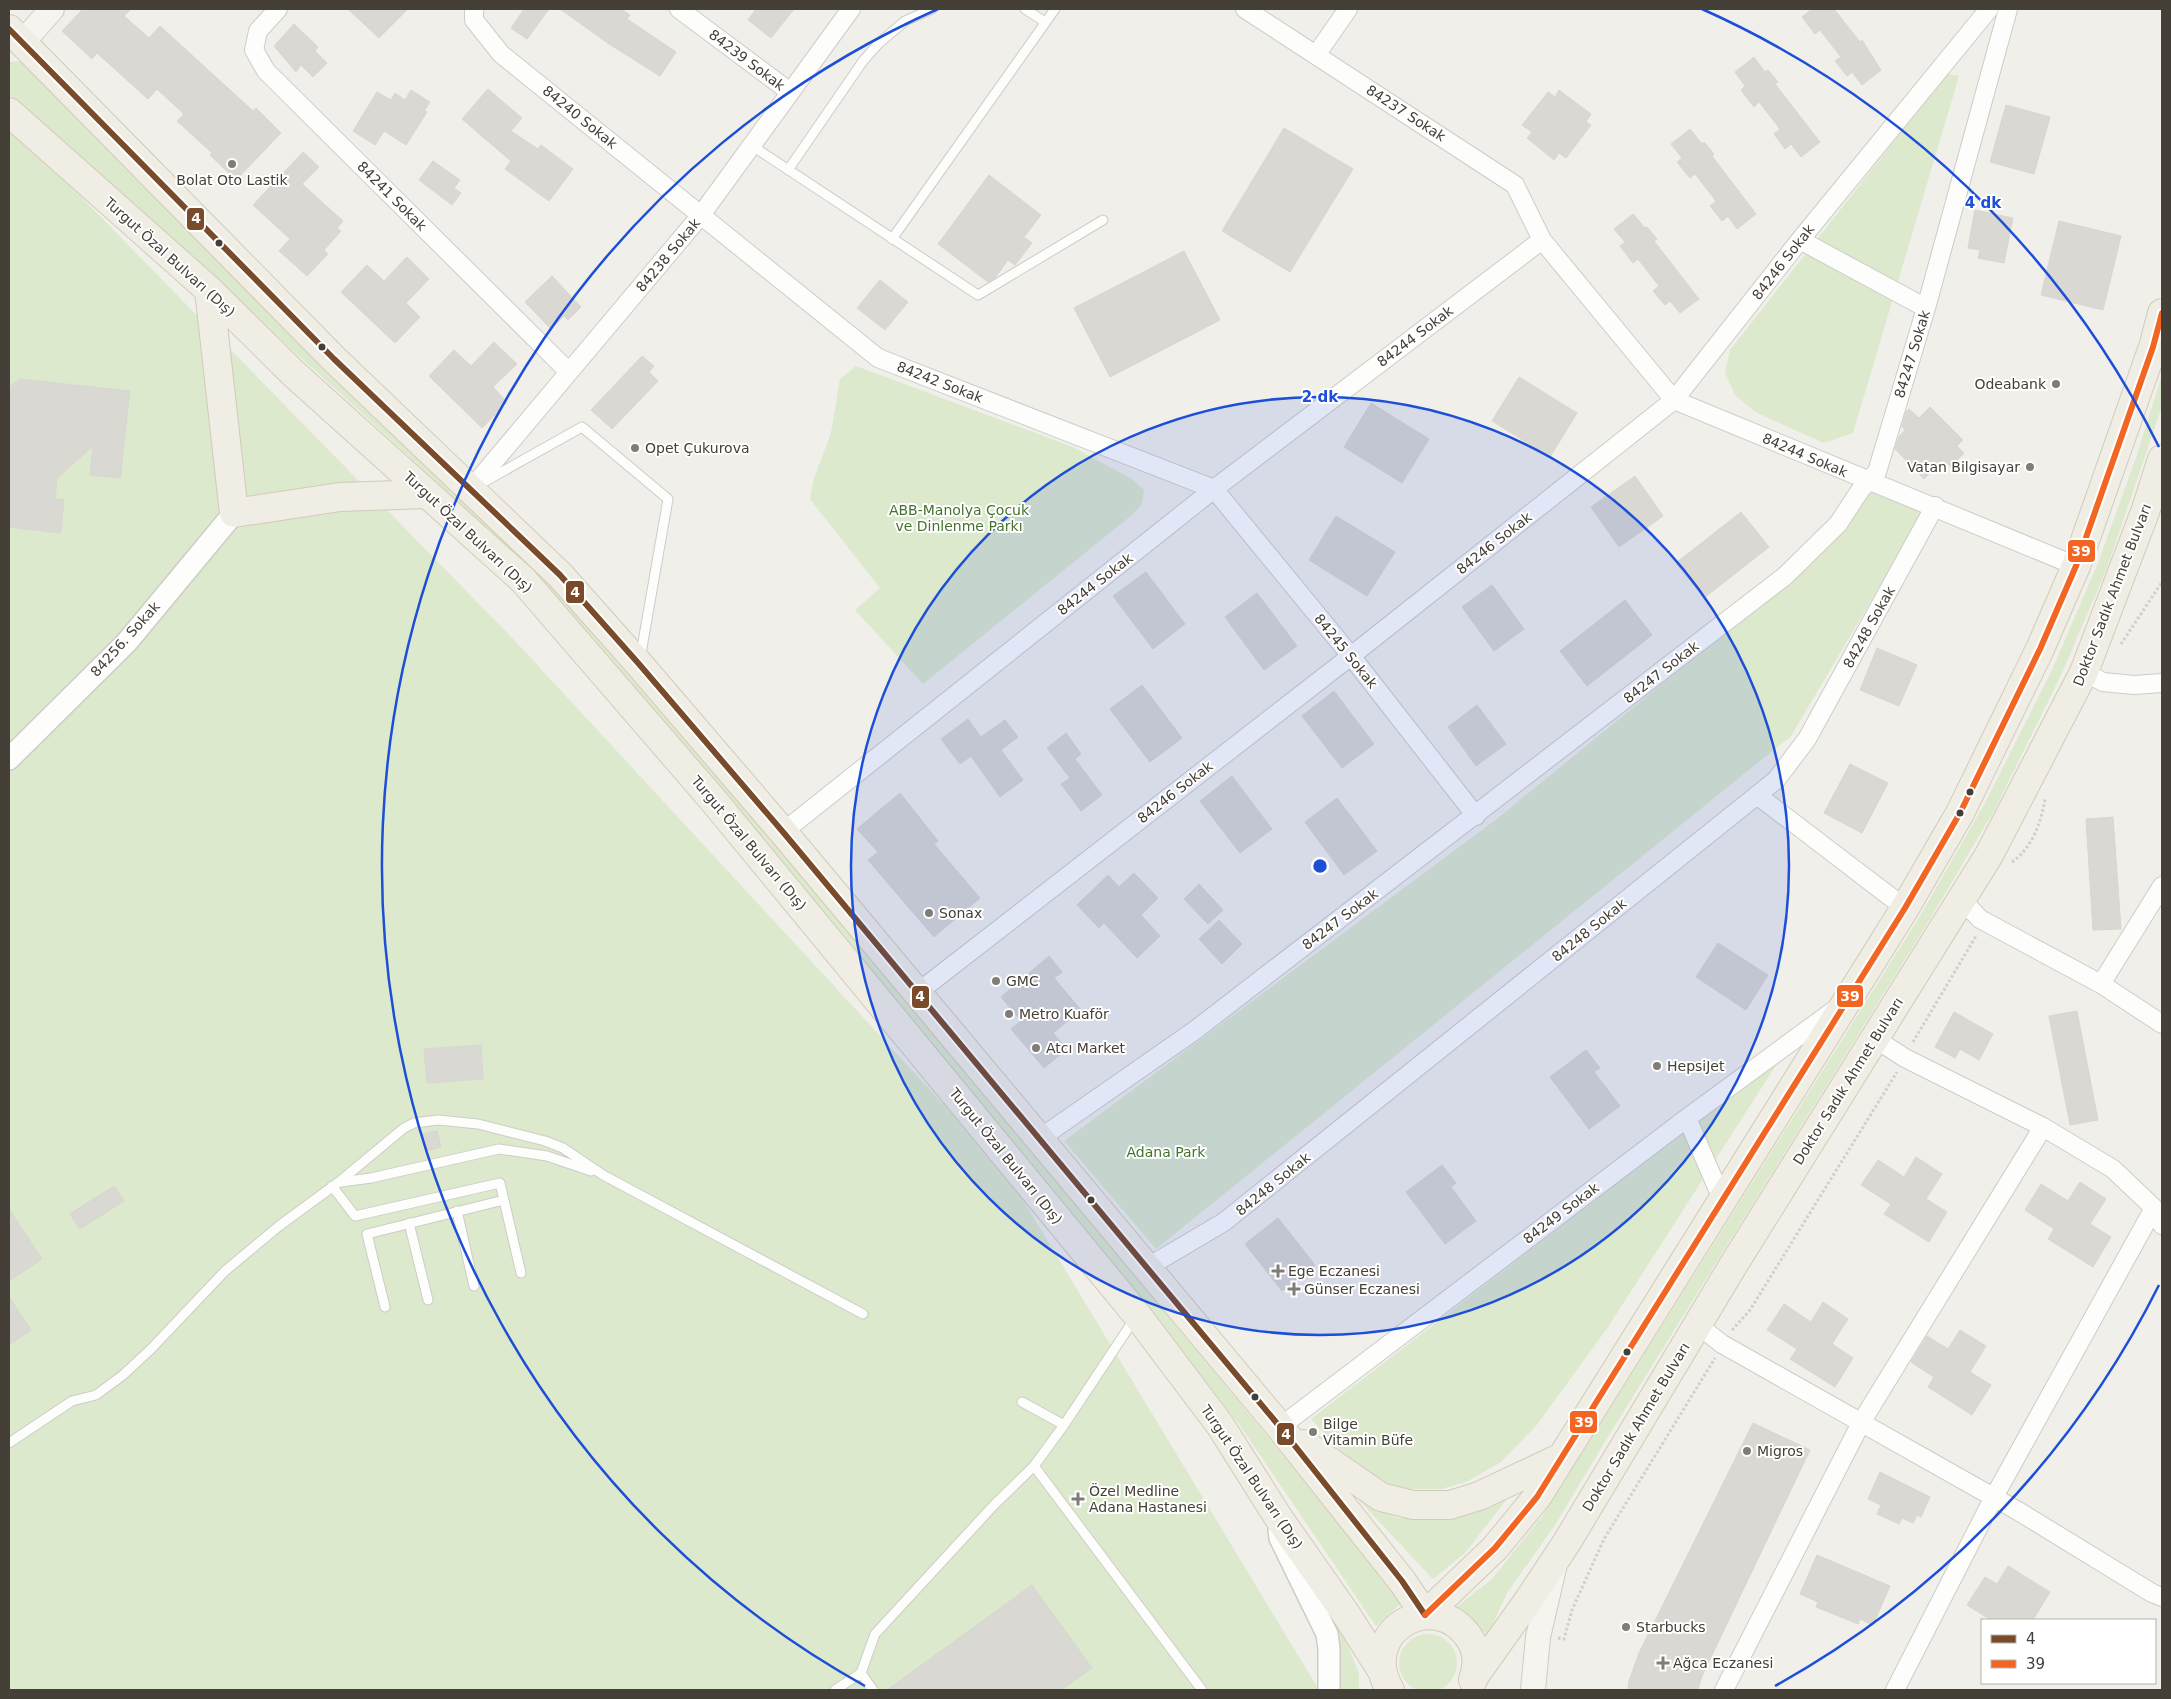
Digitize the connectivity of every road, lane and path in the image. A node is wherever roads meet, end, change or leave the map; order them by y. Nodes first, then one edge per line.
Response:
1 (52, 9) edge
2 (278, 9) edge
3 (474, 9) edge
4 (680, 9) edge
5 (852, 9) edge
6 (932, 9) edge
7 (1026, 9) edge
8 (1055, 9) edge
9 (1245, 9) edge
10 (1348, 9) edge
11 (1989, 9) edge
12 (2008, 9) edge
13 (1045, 22) junction
14 (13, 39) edge
15 (1316, 55) junction
16 (790, 92) junction
17 (9, 112) edge
18 (751, 145) junction
19 (788, 170) junction
20 (701, 215) junction
21 (1103, 220) dead end
22 (892, 239) junction
23 (1542, 240) junction
24 (1800, 240) junction
25 (209, 290) junction
26 (1926, 308) junction
27 (2162, 313) edge
28 (569, 372) junction
29 (1674, 400) junction
30 (2162, 459) edge
31 (1868, 482) junction
32 (470, 490) junction
33 (1214, 490) junction
34 (426, 494) junction
35 (1935, 506) junction
36 (234, 513) junction
37 (2076, 566) junction
38 (2162, 582) edge
39 (2119, 648) dead end
40 (1351, 656) junction
41 (639, 664) junction
42 (2084, 672) junction
43 (2162, 683) edge
44 (9, 759) edge
45 (1757, 795) junction
46 (1476, 816) junction
47 (783, 832) junction
48 (2162, 886) edge
49 (1961, 899) junction
50 (1905, 908) junction
51 (1977, 935) dead end
52 (2101, 984) junction
53 (917, 993) junction
54 (1845, 1003) junction
55 (2162, 1024) edge
56 (1874, 1038) junction
57 (1909, 1049) dead end
58 (1902, 1065) dead end
59 (1687, 1118) junction
60 (2043, 1127) junction
61 (1039, 1139) junction
62 (603, 1175) junction
63 (336, 1184) junction
64 (1722, 1199) junction
65 (504, 1200) junction
66 (2154, 1208) junction
67 (456, 1211) junction
68 (409, 1223) junction
69 (2162, 1225) edge
70 (1146, 1268) junction
71 (521, 1272) dead end
72 (474, 1286) dead end
73 (428, 1300) dead end
74 (385, 1307) dead end
75 (863, 1314) dead end
76 (1137, 1315) junction
77 (1698, 1325) junction
78 (1728, 1335) dead end
79 (1716, 1355) dead end
80 (1022, 1402) dead end
81 (1862, 1421) junction
82 (1064, 1425) junction
83 (1280, 1427) junction
84 (9, 1443) edge
85 (1562, 1457) junction
86 (1034, 1466) junction
87 (1994, 1497) junction
88 (1278, 1517) junction
89 (1556, 1559) junction
90 (2162, 1597) edge
91 (1425, 1616) junction
92 (1554, 1637) dead end
93 (861, 1672) junction
94 (1382, 1684) edge
95 (1476, 1685) edge
96 (835, 1690) edge
97 (873, 1690) edge
98 (1202, 1690) edge
99 (1328, 1690) edge
100 (1533, 1690) edge
101 (1724, 1690) edge
102 (1895, 1690) edge

1 - 14 main road
2 - 28 street, 84241 Sokak
3 - 20 street, 84240 Sokak
4 - 16 street, 84239 Sokak
5 - 16 street, 84238 Sokak
6 - 19 lane
7 - 13 lane
8 - 13 lane
9 - 15 street, 84237 Sokak
10 - 15 street
11 - 24 street, 84246 Sokak
12 - 26 street, 84247 Sokak
13 - 22 lane
14 - 32 main road
15 - 23 street, 84237 Sokak
16 - 18 street, 84238 Sokak
17 - 25 main road, Turgut Özal Bulvarı (Dış)
18 - 19 lane
18 - 20 street, 84238 Sokak
19 - 22 lane
20 - 28 street, 84238 Sokak
20 - 33 street, 84242 Sokak
21 - 22 lane
23 - 29 street, 84244 Sokak
23 - 33 street, 84244 Sokak
24 - 26 street
24 - 29 street, 84246 Sokak
25 - 34 main road, Turgut Özal Bulvarı (Dış)
25 - 36 main road
26 - 31 street, 84247 Sokak
27 - 37 main road
28 - 32 street, 84238 Sokak
29 - 31 street, 84244 Sokak
29 - 40 street, 84246 Sokak
30 - 42 main road, Doktor Sadık Ahmet Bulvarı
31 - 35 street, 84244 Sokak
31 - 46 street, 84247 Sokak
32 - 41 main road
32 - 41 lane
33 - 40 street, 84245 Sokak
33 - 47 street, 84244 Sokak
34 - 36 main road
34 - 76 main road, Turgut Özal Bulvarı (Dış)
35 - 37 street, 84244 Sokak
35 - 45 street, 84248 Sokak
36 - 44 street, 84256. Sokak
37 - 50 main road
38 - 39 path
40 - 46 street, 84245 Sokak
40 - 53 street, 84246 Sokak
41 - 47 main road
42 - 43 street
42 - 49 main road, Doktor Sadık Ahmet Bulvarı
45 - 50 street
45 - 70 street, 84248 Sokak
46 - 61 street, 84247 Sokak
47 - 53 main road
48 - 52 street
49 - 52 street
49 - 56 main road, Doktor Sadık Ahmet Bulvarı
50 - 54 main road
51 - 57 path
52 - 55 street
53 - 61 main road
54 - 59 street, 84249 Sokak
54 - 64 main road
56 - 60 street
56 - 77 main road, Doktor Sadık Ahmet Bulvarı
58 - 78 path
59 - 64 street
59 - 83 street, 84249 Sokak
60 - 66 street
60 - 81 street
61 - 70 main road
62 - 63 lane
62 - 63 lane
62 - 75 lane
63 - 65 lane
63 - 84 lane
64 - 85 main road
65 - 67 lane
65 - 71 lane
66 - 69 street
66 - 87 street
67 - 68 lane
67 - 72 lane
68 - 73 lane
68 - 74 lane
70 - 83 main road
76 - 82 lane
76 - 88 main road, Turgut Özal Bulvarı (Dış)
77 - 81 street
77 - 89 main road, Doktor Sadık Ahmet Bulvarı
79 - 92 path
80 - 82 lane
81 - 87 street
81 - 101 street
82 - 86 lane
83 - 85 main road
83 - 91 main road
85 - 91 main road
86 - 93 lane
86 - 98 lane
87 - 90 street
87 - 102 street
88 - 94 main road, Turgut Özal Bulvarı (Dış)
88 - 99 street
89 - 95 main road, Doktor Sadık Ahmet Bulvarı
89 - 100 main road
91 - 94 main road
91 - 95 main road
93 - 96 lane
93 - 97 lane

